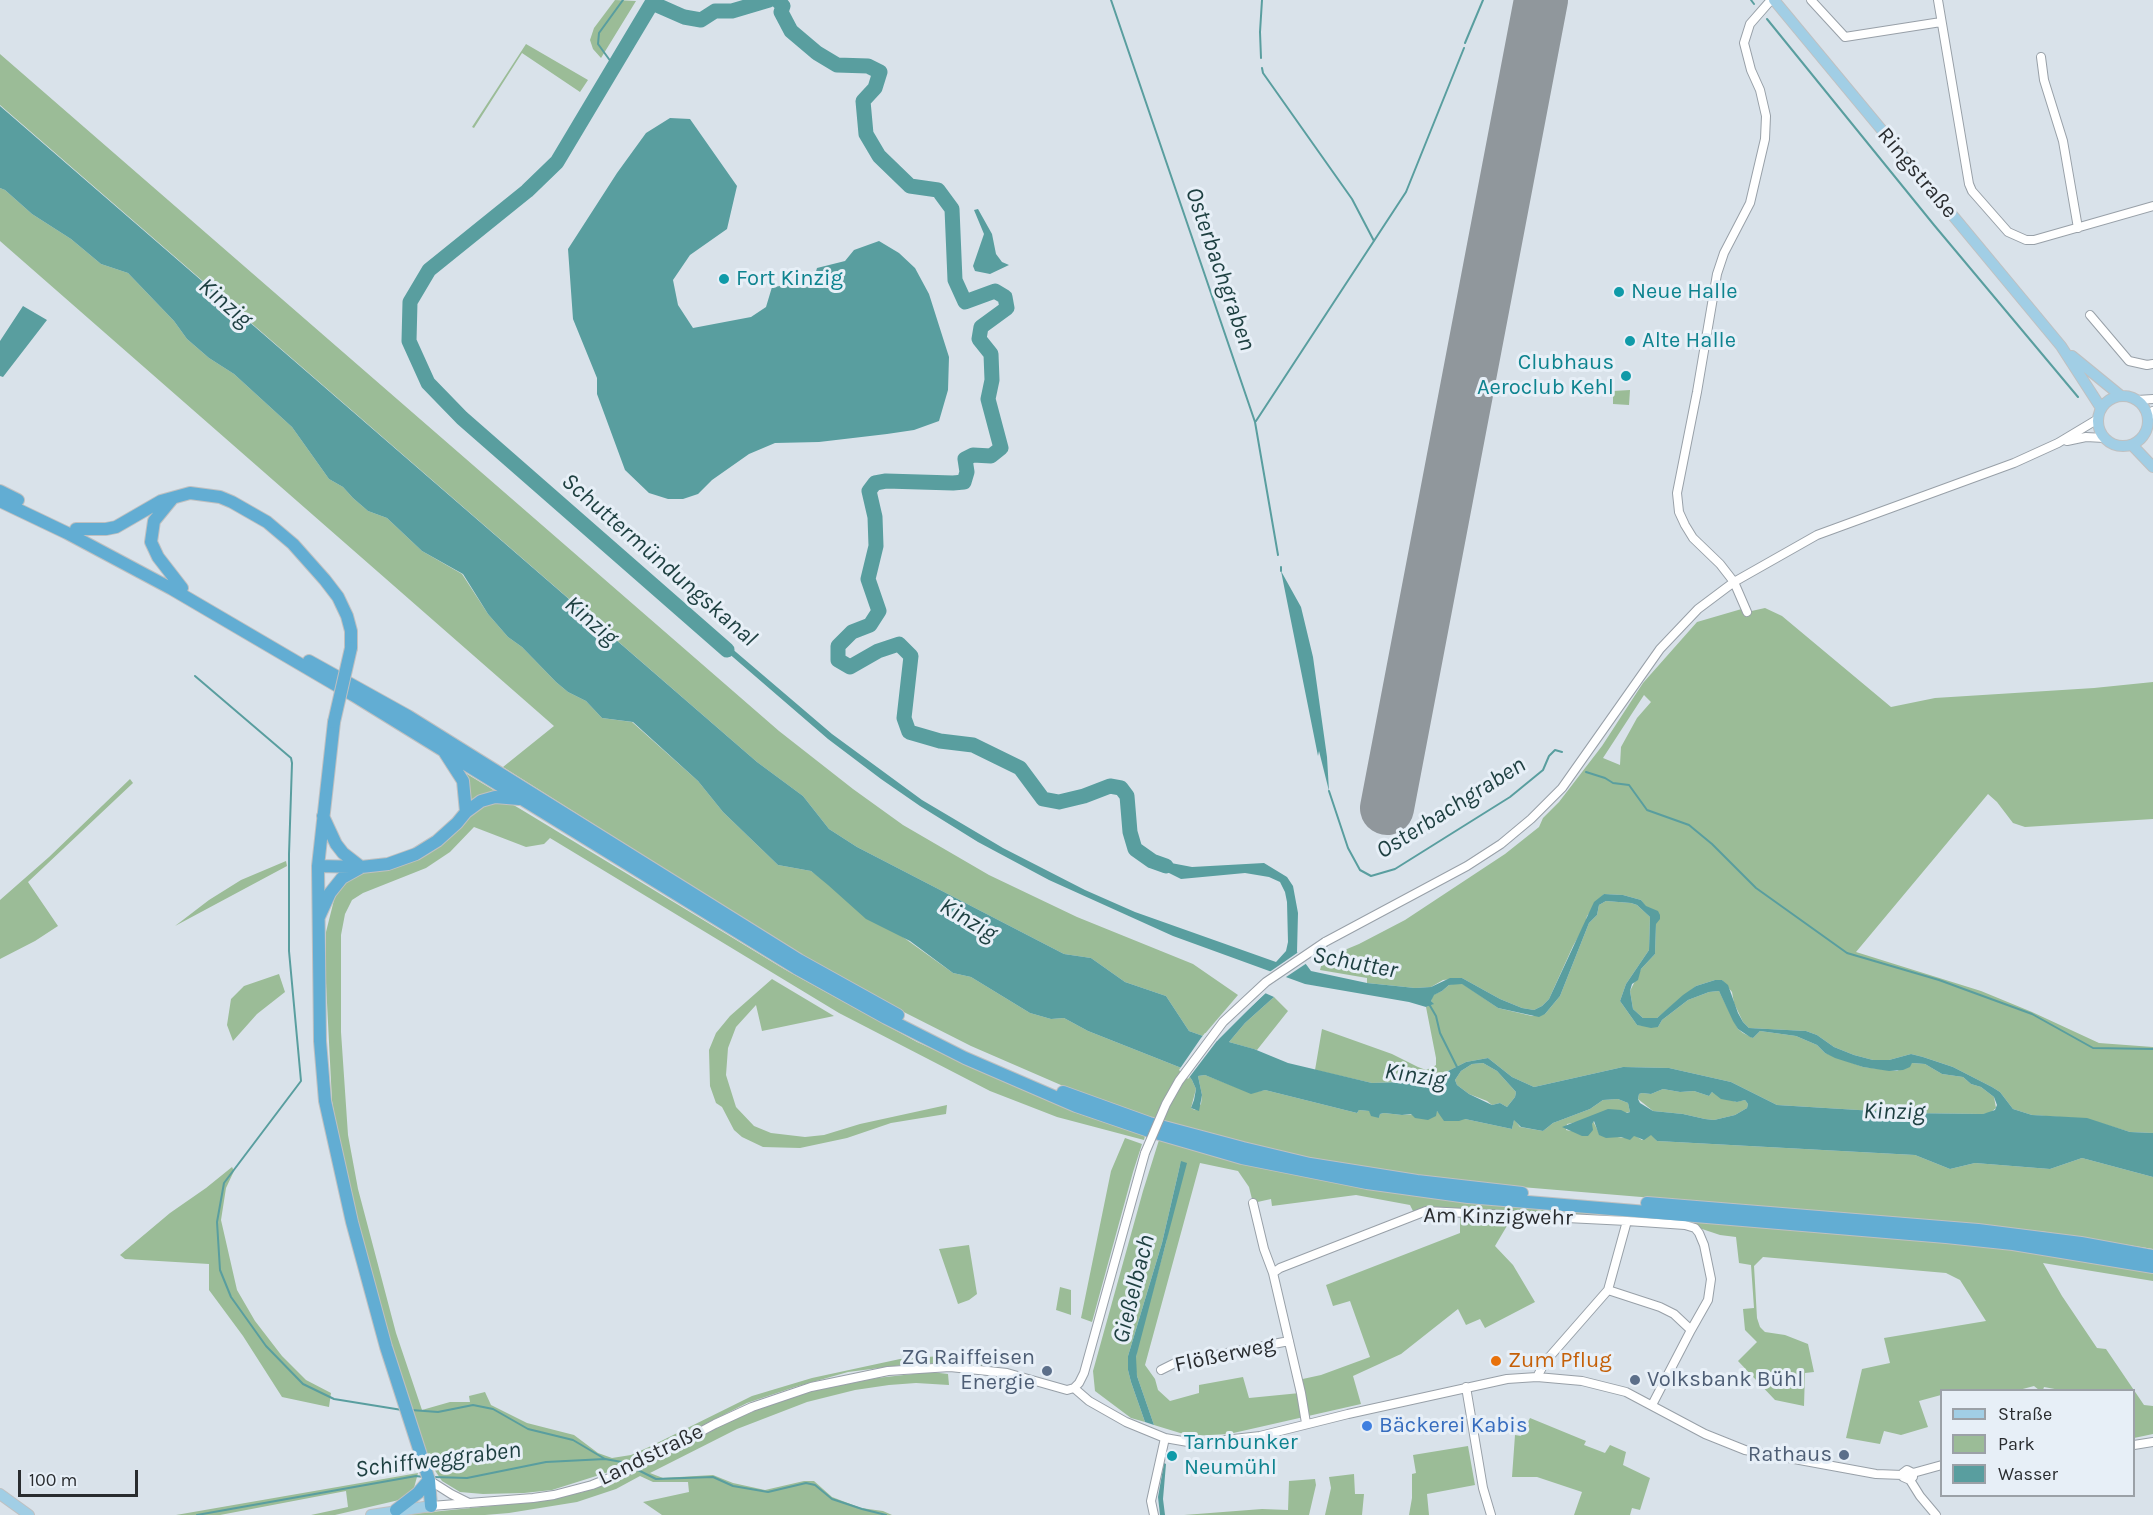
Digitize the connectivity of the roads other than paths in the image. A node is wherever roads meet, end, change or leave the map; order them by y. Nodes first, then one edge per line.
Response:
1 (1773, 0) edge
2 (1810, 0) edge
3 (1938, 0) edge
4 (1941, 22) junction
5 (2040, 57) dead end
6 (2153, 206) edge
7 (2078, 228) junction
8 (2090, 315) dead end
9 (2061, 346) junction
10 (2153, 364) edge
11 (2121, 396) junction
12 (2153, 399) edge
13 (2137, 400) junction
14 (2101, 408) junction
15 (2151, 415) edge
16 (2097, 419) junction
17 (2147, 430) junction
18 (2104, 438) junction
19 (2153, 441) edge
20 (2058, 443) junction
21 (2132, 445) junction
22 (2153, 467) edge
23 (0, 491) edge
24 (175, 496) junction
25 (0, 501) edge
26 (76, 529) junction
27 (1734, 582) junction
28 (182, 588) junction
29 (1747, 612) dead end
30 (445, 752) junction
31 (523, 799) junction
32 (466, 812) junction
33 (323, 816) junction
34 (318, 866) junction
35 (362, 867) junction
36 (317, 921) junction
37 (1253, 1203) dead end
38 (1628, 1221) junction
39 (2153, 1256) edge
40 (2153, 1267) edge
41 (1273, 1273) junction
42 (1608, 1290) junction
43 (1691, 1330) junction
44 (1289, 1341) junction
45 (1161, 1370) dead end
46 (1537, 1377) junction
47 (1466, 1387) junction
48 (1074, 1388) junction
49 (1652, 1405) junction
50 (1306, 1424) junction
51 (1165, 1438) junction
52 (2153, 1442) edge
53 (2135, 1445) edge
54 (1940, 1465) edge
55 (1908, 1476) junction
56 (429, 1480) junction
57 (0, 1494) edge
58 (470, 1503) junction
59 (431, 1506) junction
60 (396, 1510) junction
61 (29, 1515) edge
62 (371, 1515) edge
63 (1154, 1515) edge
64 (1491, 1515) edge
65 (1936, 1515) edge

1 - 9 main road, Ringstraße
1 - 27 street
2 - 4 street
3 - 4 street
4 - 7 street
5 - 7 street
6 - 7 street
8 - 10 street
9 - 11 main road, Ringstraße
9 - 14 main road, Ringstraße
11 - 13 main road
11 - 14 main road
12 - 13 street
13 - 15 main road
14 - 16 main road
15 - 17 main road
16 - 18 main road
16 - 20 street
17 - 19 main road
17 - 21 main road
18 - 20 street
18 - 21 main road
20 - 27 street
21 - 22 main road
23 - 26 highway
24 - 26 highway
24 - 28 highway
24 - 33 highway, bridge
25 - 30 highway
26 - 28 highway
27 - 29 street
27 - 48 street, bridge
28 - 39 highway
30 - 31 highway
30 - 32 highway
31 - 32 highway
31 - 40 highway
32 - 35 highway
33 - 34 highway
33 - 35 highway
34 - 35 highway
34 - 36 highway
35 - 36 highway
36 - 56 highway
37 - 41 street
38 - 41 street, Am Kinzigwehr
38 - 42 street
38 - 43 street, Am Kinzigwehr
41 - 44 street
42 - 43 street
42 - 46 street
43 - 49 street, Am Kinzigwehr
44 - 45 street, Flößerweg
44 - 50 street
46 - 47 street
46 - 49 street
47 - 50 street
47 - 64 street
48 - 51 street
48 - 58 street, Landstraße
49 - 55 street
50 - 51 street
51 - 63 street
52 - 53 street
54 - 55 street
55 - 65 street
56 - 58 street
56 - 59 highway
56 - 60 highway
57 - 61 main road
58 - 59 street, Landstraße
59 - 60 main road, Landstraße
60 - 62 main road, Landstraße

